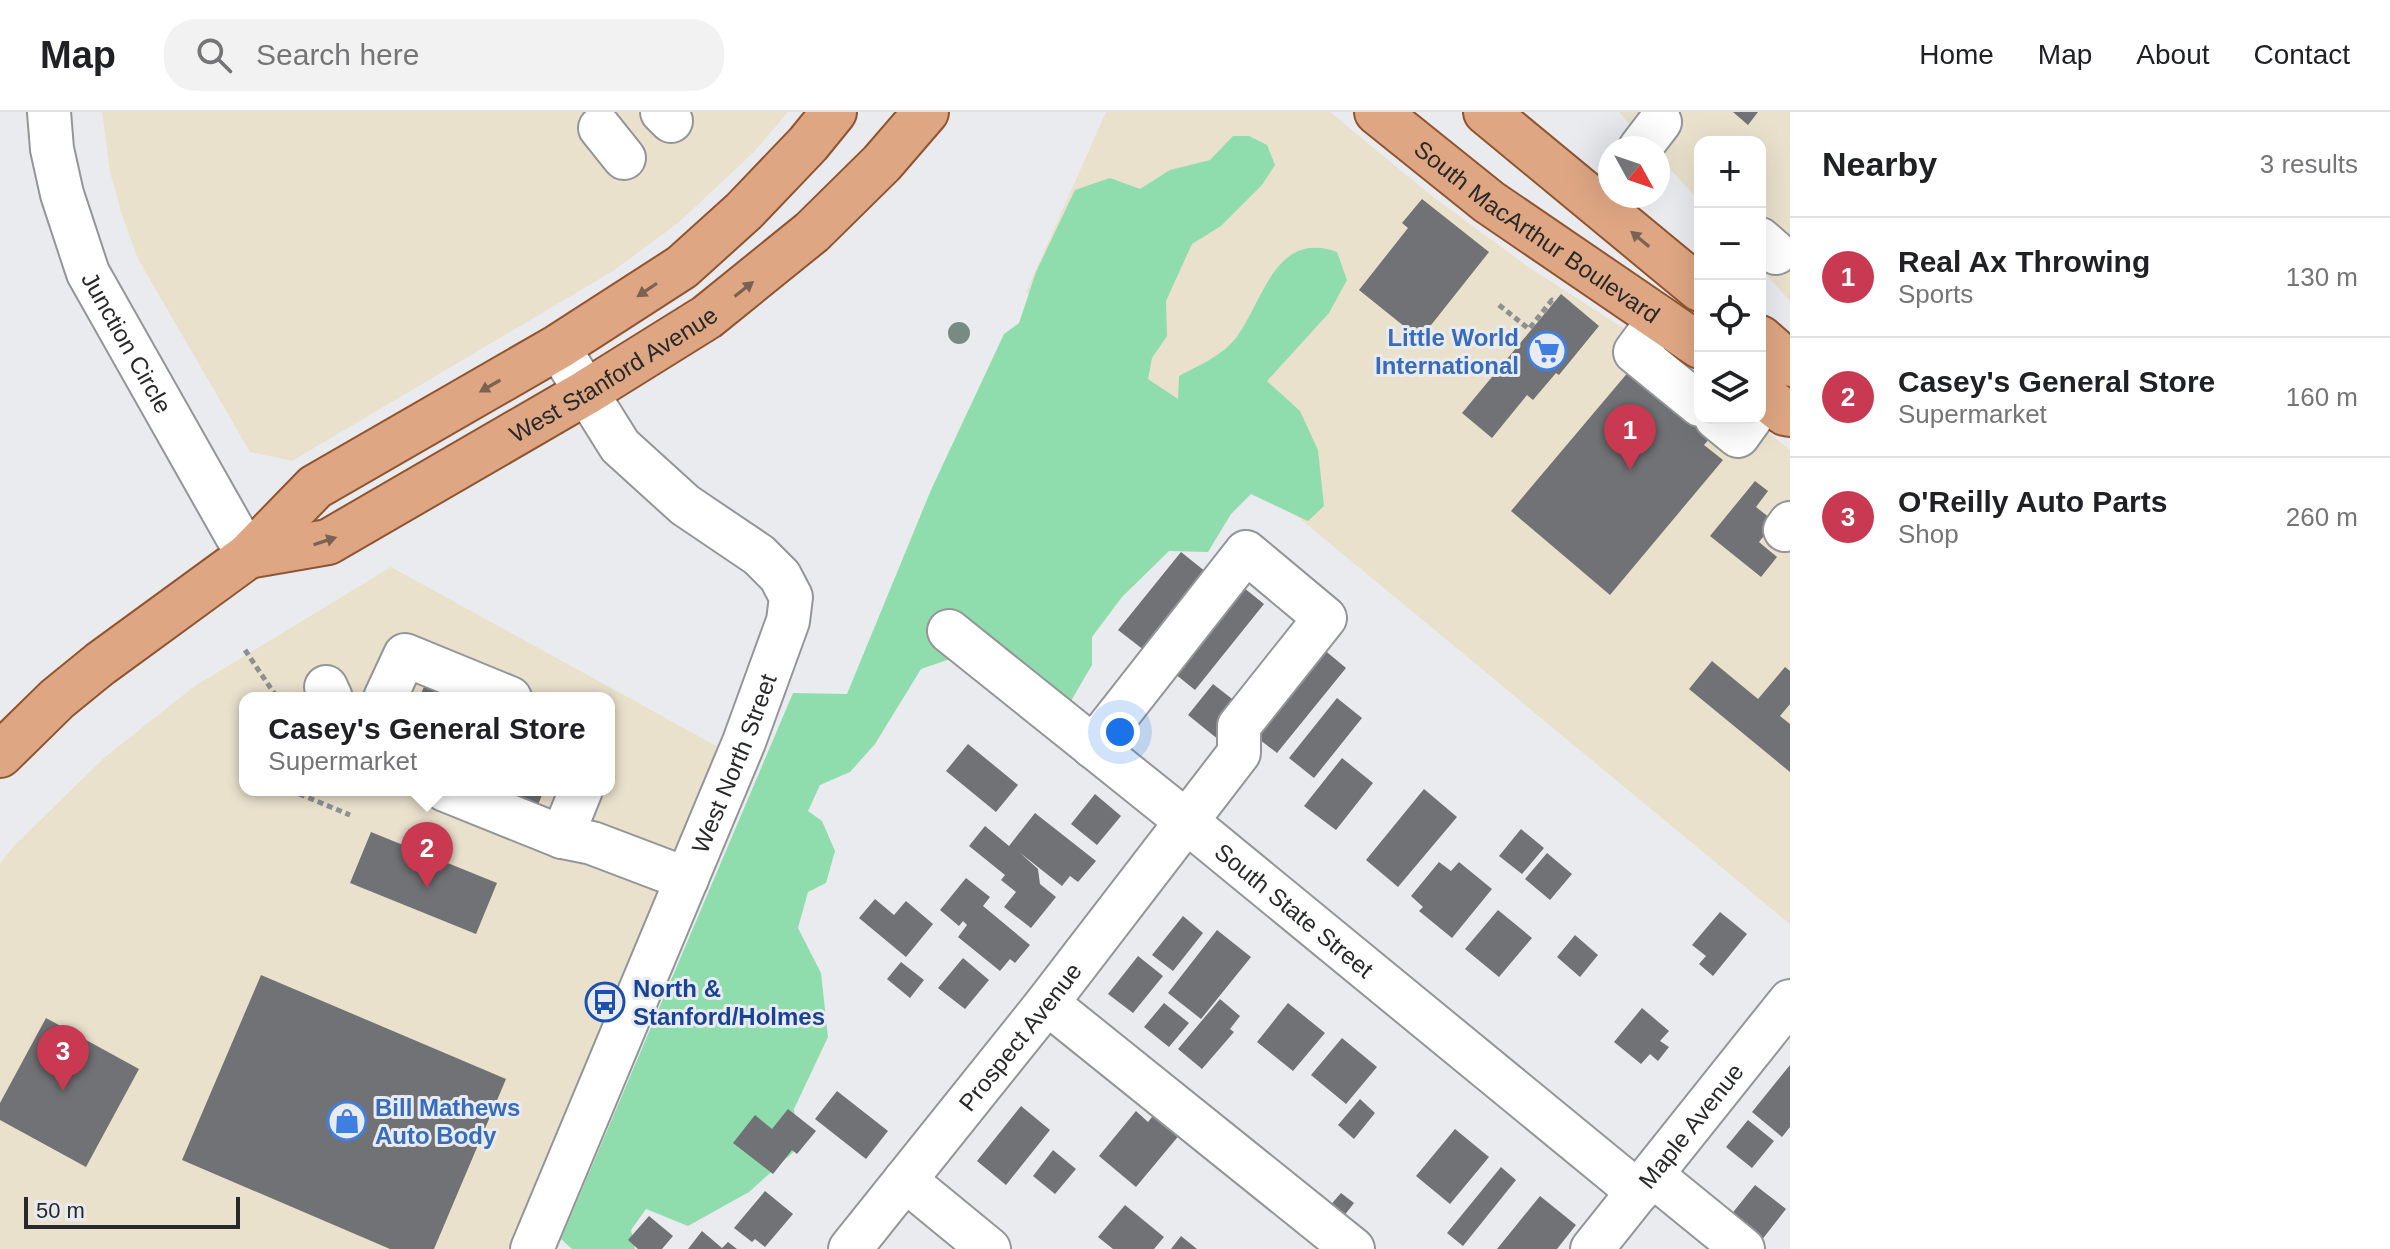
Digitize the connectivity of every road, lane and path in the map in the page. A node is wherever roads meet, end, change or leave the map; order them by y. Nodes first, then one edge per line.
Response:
1 (49, 112) edge
2 (834, 112) edge
3 (926, 112) edge
4 (958, 112) edge
5 (1377, 112) edge
6 (1495, 117) edge
7 (896, 147) junction
8 (1598, 190) edge
9 (1617, 208) edge
10 (1694, 283) edge
11 (1554, 301) dead end
12 (1499, 305) dead end
13 (1660, 318) junction
14 (1694, 342) edge
15 (558, 347) junction
16 (1762, 352) edge
17 (585, 393) junction
18 (1770, 399) edge
19 (1694, 400) edge
20 (1723, 424) edge
21 (1748, 424) edge
22 (248, 556) junction
23 (949, 631) dead end
24 (245, 650) dead end
25 (273, 692) edge
26 (388, 692) edge
27 (484, 692) edge
28 (1093, 747) junction
29 (0, 755) edge
30 (304, 796) edge
31 (476, 796) edge
32 (579, 796) edge
33 (350, 815) dead end
34 (1186, 821) junction
35 (562, 837) junction
36 (687, 879) junction
37 (1790, 1001) edge
38 (1047, 1003) junction
39 (905, 1180) junction
40 (1645, 1183) junction
41 (532, 1249) edge
42 (850, 1249) edge
43 (989, 1249) edge
44 (1353, 1249) edge
45 (1592, 1249) edge
46 (1743, 1249) edge

1 - 22 street, Junction Circle
2 -> 15 main road, West Stanford Avenue
3 - 7 main road, West Stanford Avenue
4 - 7 main road
5 - 13 main road, South MacArthur Boulevard
6 - 8 main road, South MacArthur Boulevard
17 -> 7 main road, West Stanford Avenue
10 -> 9 main road, South MacArthur Boulevard
11 - 12 path
13 - 14 main road, South MacArthur Boulevard
13 - 19 street
15 - 17 street, West North Street
15 -> 22 main road, West Stanford Avenue
16 - 18 main road
22 -> 17 main road, West Stanford Avenue
17 - 36 street, West North Street
20 - 21 street
22 - 29 main road, West Stanford Avenue
23 - 28 street, South State Street
24 - 25 path
26 - 27 street
28 - 34 street, South State Street
28 - 34 street, Prospect Avenue
30 - 33 path
31 - 35 street
32 - 35 street
34 - 38 street, Prospect Avenue
34 - 40 street, South State Street
35 - 36 street
36 - 41 street, West North Street
37 - 40 street, Maple Avenue
38 - 39 street, Prospect Avenue
38 - 44 street
39 - 42 street, Prospect Avenue
39 - 43 street
40 - 45 street, Maple Avenue
40 - 46 street, South State Street

